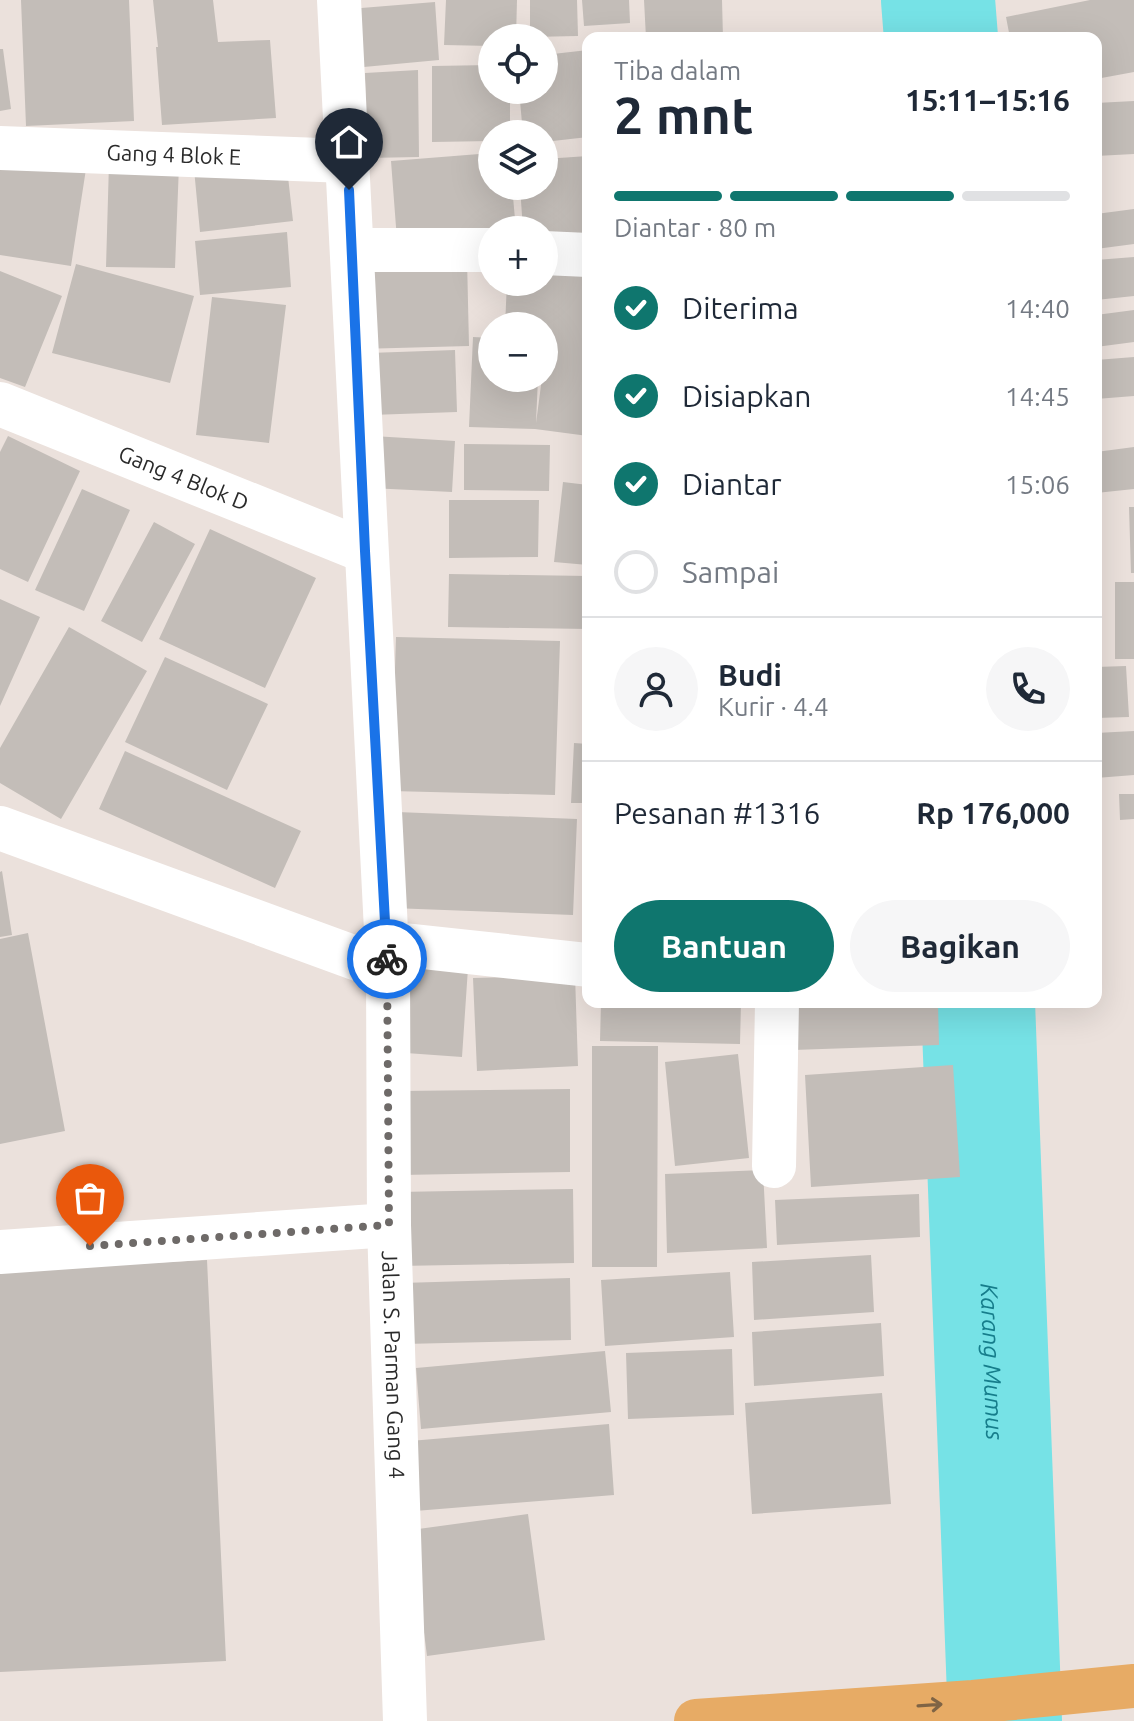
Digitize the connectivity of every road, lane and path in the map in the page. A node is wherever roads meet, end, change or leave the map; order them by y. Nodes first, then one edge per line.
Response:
1 (339, 0) edge
2 (0, 148) edge
3 (347, 161) junction
4 (352, 250) junction
5 (478, 250) edge
6 (558, 254) edge
7 (582, 255) edge
8 (0, 404) edge
9 (365, 551) junction
10 (0, 828) edge
11 (387, 956) junction
12 (582, 965) edge
13 (777, 1008) edge
14 (774, 1166) dead end
15 (389, 1225) junction
16 (0, 1252) edge
17 (1123, 1687) edge
18 (405, 1721) edge
19 (696, 1721) edge

1 - 3 street, Jalan S. Parman Gang 4
2 - 3 street, Gang 4 Blok E
3 - 4 street, Jalan S. Parman Gang 4
4 - 5 street
4 - 9 street, Jalan S. Parman Gang 4
6 - 7 street
8 - 9 street, Gang 4 Blok D
9 - 11 street, Jalan S. Parman Gang 4
10 - 11 street
11 - 12 street
11 - 15 street, Jalan S. Parman Gang 4
13 - 14 street
15 - 16 street
15 - 18 street, Jalan S. Parman Gang 4
19 -> 17 main road

